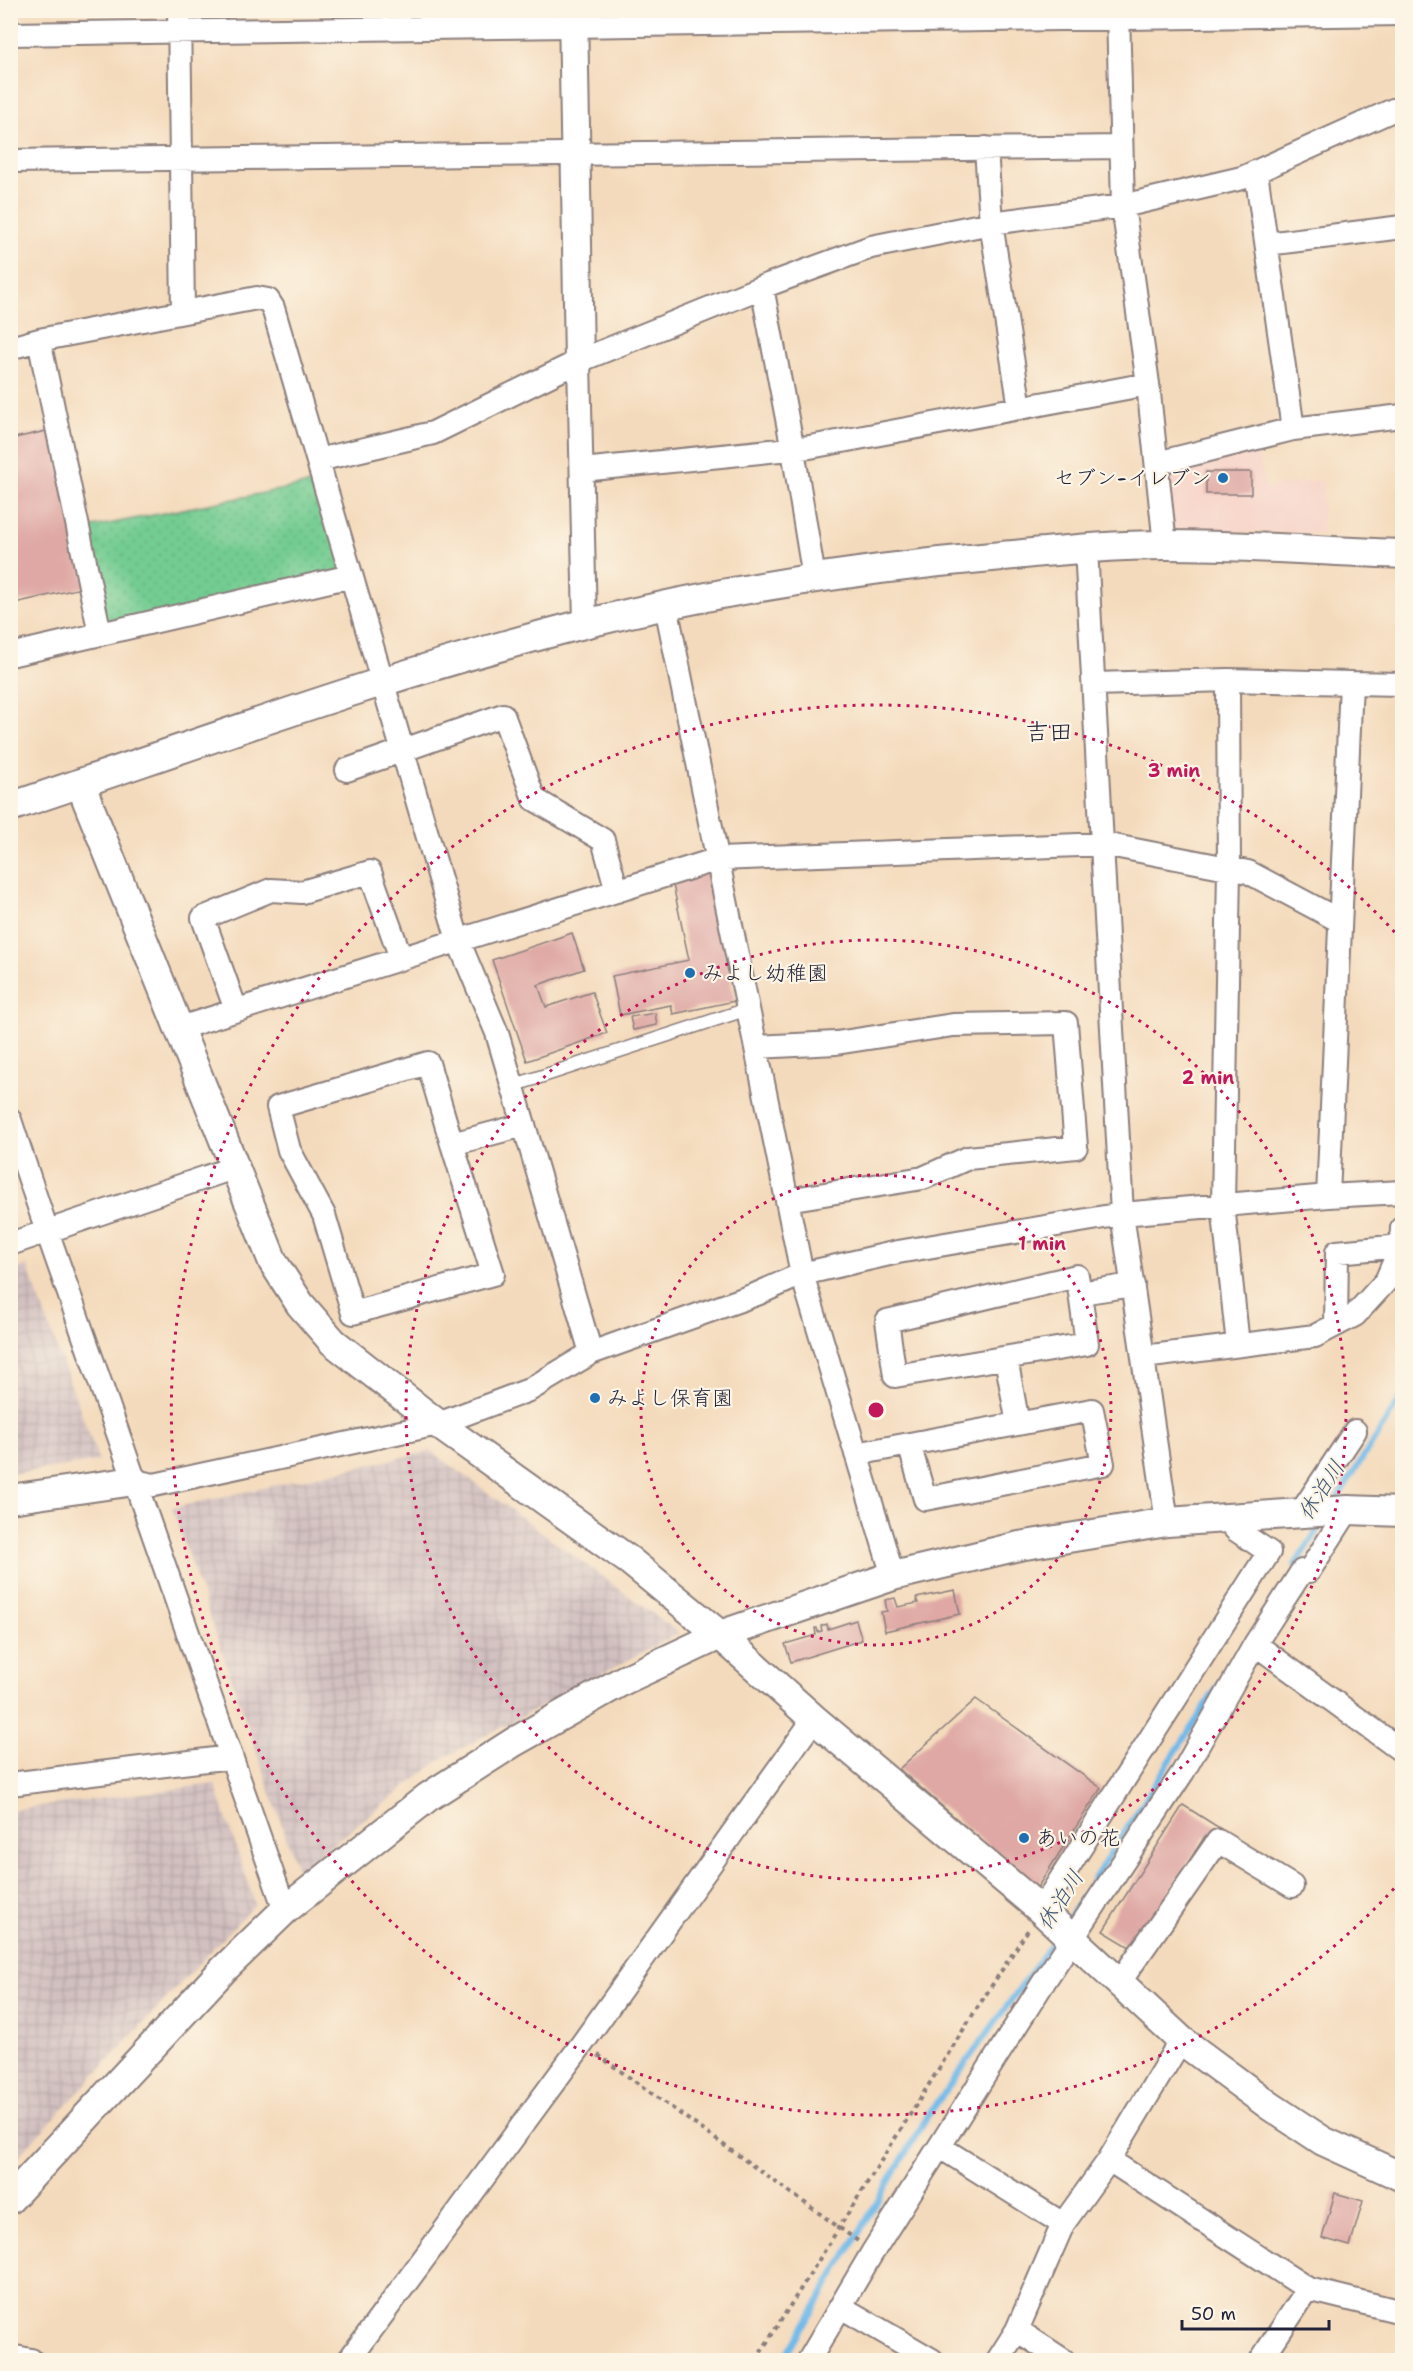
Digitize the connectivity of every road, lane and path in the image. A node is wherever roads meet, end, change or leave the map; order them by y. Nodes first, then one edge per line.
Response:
1 (1402, 14) edge
2 (1118, 15) edge
3 (573, 18) edge
4 (179, 21) edge
5 (10, 34) edge
6 (1402, 109) edge
7 (1121, 147) junction
8 (986, 148) junction
9 (574, 154) junction
10 (182, 160) junction
11 (10, 161) edge
12 (1256, 172) junction
13 (1123, 206) junction
14 (991, 223) junction
15 (1402, 227) edge
16 (1267, 243) junction
17 (762, 287) junction
18 (183, 312) junction
19 (39, 340) junction
20 (10, 348) edge
21 (579, 362) junction
22 (1148, 384) junction
23 (1020, 408) junction
24 (1402, 416) edge
25 (1293, 429) junction
26 (793, 450) junction
27 (318, 460) junction
28 (1157, 463) junction
29 (582, 470) junction
30 (1166, 545) junction
31 (1086, 548) junction
32 (1402, 554) edge
33 (351, 576) junction
34 (814, 578) junction
35 (666, 606) junction
36 (585, 624) junction
37 (100, 634) junction
38 (10, 655) edge
39 (1228, 680) junction
40 (383, 682) junction
41 (1351, 683) junction
42 (1095, 684) junction
43 (1402, 684) edge
44 (403, 749) junction
45 (346, 770) dead end
46 (80, 783) junction
47 (10, 807) edge
48 (1104, 844) junction
49 (718, 859) junction
50 (1229, 869) junction
51 (617, 891) junction
52 (1340, 921) junction
53 (458, 940) junction
54 (401, 958) junction
55 (748, 1009) junction
56 (237, 1010) junction
57 (180, 1028) junction
58 (756, 1047) junction
59 (512, 1086) junction
60 (10, 1120) edge
61 (524, 1125) junction
62 (452, 1144) junction
63 (236, 1167) junction
64 (1402, 1192) edge
65 (1328, 1196) junction
66 (787, 1200) junction
67 (1223, 1205) junction
68 (1122, 1214) junction
69 (47, 1231) junction
70 (1402, 1237) edge
71 (10, 1244) edge
72 (802, 1274) junction
73 (1133, 1285) junction
74 (1080, 1293) junction
75 (1336, 1325) junction
76 (1238, 1346) junction
77 (591, 1353) junction
78 (1143, 1357) junction
79 (1006, 1358) junction
80 (438, 1424) junction
81 (1018, 1424) junction
82 (1355, 1431) dead end
83 (909, 1444) junction
84 (856, 1454) junction
85 (134, 1481) junction
86 (10, 1499) edge
87 (1323, 1512) junction
88 (1402, 1512) edge
89 (1226, 1518) junction
90 (1167, 1522) junction
91 (893, 1576) junction
92 (720, 1635) junction
93 (1255, 1644) junction
94 (814, 1719) junction
95 (1402, 1751) edge
96 (231, 1757) junction
97 (10, 1784) edge
98 (1292, 1886) dead end
99 (285, 1910) junction
100 (1055, 1923) junction
101 (1119, 1983) junction
102 (1181, 2040) junction
103 (582, 2044) junction
104 (940, 2147) junction
105 (1109, 2160) junction
106 (1402, 2177) edge
107 (10, 2199) edge
108 (1064, 2224) junction
109 (840, 2227) junction
110 (1308, 2289) junction
111 (841, 2307) junction
112 (1402, 2312) edge
113 (1017, 2330) junction
114 (10, 2356) edge
115 (31, 2361) edge
116 (349, 2361) edge
117 (756, 2361) edge
118 (809, 2361) edge
119 (932, 2361) edge
120 (998, 2361) edge
121 (1063, 2361) edge
122 (1261, 2361) edge

1 - 2 street
2 - 3 street
2 - 7 street
3 - 4 street
3 - 9 street
4 - 5 street
4 - 10 street
6 - 12 street
7 - 8 street
7 - 13 street
8 - 9 street
8 - 14 street
9 - 10 street
9 - 21 street
10 - 11 street
10 - 18 street
12 - 13 street
12 - 16 street
13 - 14 street
13 - 22 street
14 - 17 street
14 - 23 street
15 - 16 street
16 - 25 street
17 - 21 street
17 - 26 street
18 - 19 street
18 - 27 street
19 - 20 street
19 - 37 street
21 - 27 street
21 - 29 street
22 - 23 street
22 - 28 street
23 - 26 street
24 - 25 street
25 - 28 street
26 - 29 street
26 - 34 street
27 - 33 street
28 - 30 street
29 - 36 street
30 - 31 street
30 - 32 street
31 - 34 street
31 - 42 street
33 - 37 street
33 - 40 street
34 - 35 street
35 - 36 street
35 - 49 street
36 - 40 street
37 - 38 street
39 - 41 street
39 - 42 street
39 - 50 street
40 - 44 street
40 - 46 street
41 - 43 street
41 - 52 street
42 - 48 street
44 - 45 street
44 - 51 street
44 - 53 street
46 - 47 street
46 - 57 street
48 - 49 street
48 - 50 street
48 - 68 street
49 - 51 street
49 - 55 street
50 - 52 street
50 - 67 street
51 - 53 street
52 - 65 street
53 - 54 street
53 - 59 street
54 - 56 street
54 - 56 street
55 - 58 street
55 - 59 lane
56 - 57 street
57 - 63 street
58 - 66 street
58 - 66 street
59 - 61 street
60 - 69 street
61 - 62 street
61 - 77 street
62 - 62 street
63 - 69 street
63 - 80 street
64 - 65 street
65 - 67 street
66 - 72 street
67 - 68 street
67 - 76 street
68 - 72 street
68 - 73 street
69 - 71 street
69 - 85 street
70 - 75 street
70 - 75 street
72 - 77 street
72 - 84 street
73 - 74 street
73 - 78 street
74 - 79 street
74 - 79 street
75 - 76 street
76 - 78 street
77 - 80 street
78 - 90 street
79 - 81 street
80 - 85 street
80 - 92 street
81 - 83 street
81 - 83 street
82 - 87 street
83 - 84 street
84 - 91 street
85 - 86 street
85 - 96 street
87 - 88 street
87 - 89 street
87 - 93 street
89 - 90 street
89 - 100 street
90 - 91 street
91 - 92 street
92 - 94 street
92 - 99 street
93 - 95 street
93 - 100 street
94 - 100 street
94 - 103 street
96 - 97 street
96 - 99 street
98 - 101 street
99 - 107 street
100 - 101 street
100 - 104 street
100 - 109 path
101 - 102 street
102 - 105 street
102 - 106 street
103 - 109 path
103 - 116 street
104 - 108 street
104 - 111 street
105 - 108 street
105 - 110 street
108 - 113 street
109 - 117 path
110 - 112 street
110 - 122 street
111 - 118 street
111 - 119 street
113 - 120 street
113 - 121 street
114 - 115 street

